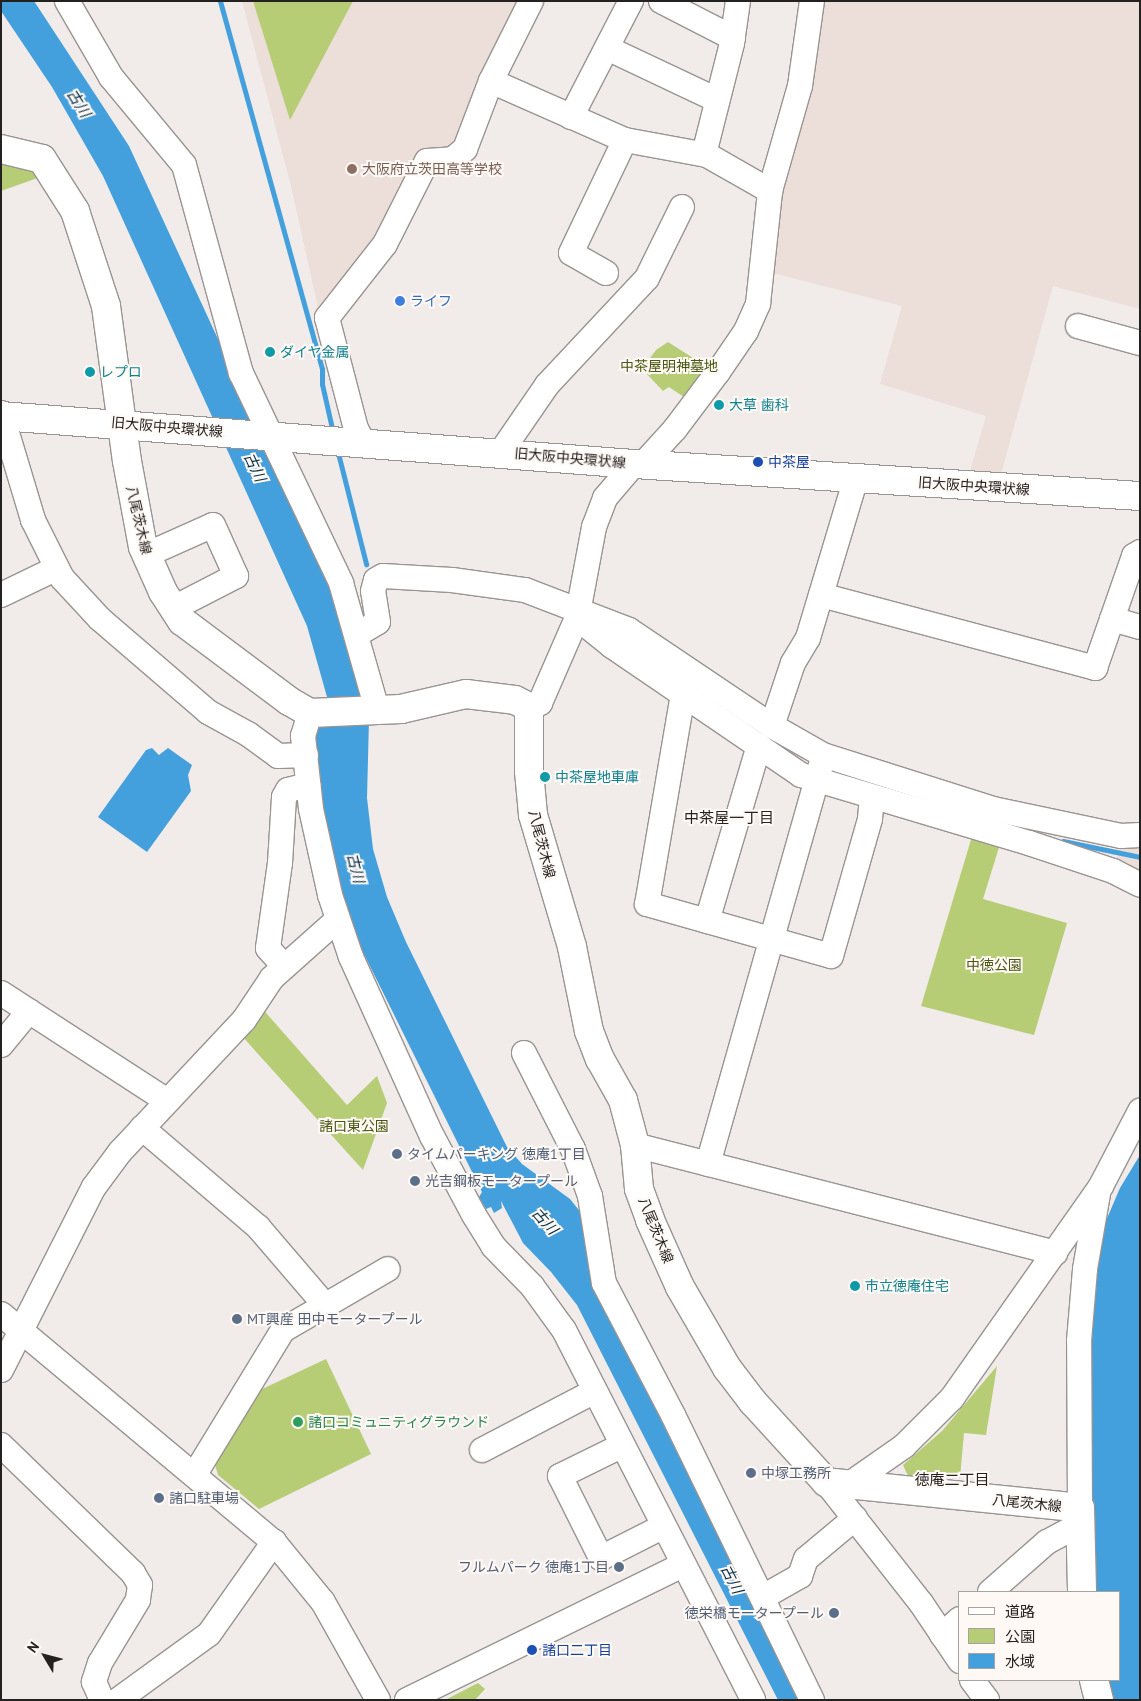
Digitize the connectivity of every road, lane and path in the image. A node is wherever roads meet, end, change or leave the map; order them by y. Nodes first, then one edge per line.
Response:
1 (67, 1) edge
2 (531, 1) edge
3 (631, 1) edge
4 (661, 1) edge
5 (738, 1) edge
6 (812, 1) edge
7 (733, 38) junction
8 (607, 48) junction
9 (491, 81) junction
10 (717, 100) junction
11 (571, 116) junction
12 (625, 140) junction
13 (1, 148) edge
14 (704, 154) junction
15 (770, 191) junction
16 (682, 207) dead end
17 (606, 273) dead end
18 (1078, 326) dead end
19 (1140, 343) edge
20 (2, 415) edge
21 (123, 423) junction
22 (268, 435) junction
23 (359, 442) junction
24 (501, 452) junction
25 (639, 463) junction
26 (856, 478) junction
27 (1140, 496) edge
28 (1140, 552) edge
29 (146, 555) junction
30 (57, 568) junction
31 (1, 595) edge
32 (821, 595) junction
33 (172, 610) junction
34 (578, 615) junction
35 (1112, 619) junction
36 (1140, 627) edge
37 (604, 629) junction
38 (358, 634) junction
39 (683, 694) junction
40 (529, 707) junction
41 (374, 709) junction
42 (318, 712) junction
43 (772, 726) junction
44 (759, 746) junction
45 (306, 755) junction
46 (823, 756) junction
47 (818, 780) junction
48 (308, 785) junction
49 (872, 797) junction
50 (1048, 822) junction
51 (1140, 835) edge
52 (1041, 848) junction
53 (1140, 885) edge
54 (337, 920) junction
55 (707, 921) junction
56 (772, 939) junction
57 (284, 966) junction
58 (1, 993) edge
59 (29, 1010) junction
60 (1, 1045) edge
61 (524, 1052) dead end
62 (167, 1101) junction
63 (1140, 1111) edge
64 (142, 1128) junction
65 (635, 1145) junction
66 (708, 1164) junction
67 (1101, 1186) junction
68 (1055, 1253) junction
69 (388, 1269) dead end
70 (324, 1304) junction
71 (1, 1314) edge
72 (22, 1331) junction
73 (1, 1370) edge
74 (595, 1391) junction
75 (1, 1445) edge
76 (622, 1446) junction
77 (482, 1450) dead end
78 (195, 1474) junction
79 (838, 1482) junction
80 (1080, 1516) junction
81 (855, 1518) junction
82 (662, 1527) junction
83 (274, 1542) junction
84 (682, 1565) junction
85 (991, 1591) edge
86 (1082, 1591) edge
87 (763, 1597) junction
88 (958, 1621) edge
89 (942, 1635) junction
90 (958, 1658) edge
91 (973, 1681) edge
92 (1094, 1681) edge
93 (102, 1700) edge
94 (118, 1700) edge
95 (378, 1700) edge
96 (407, 1700) edge
97 (753, 1700) edge
98 (812, 1700) edge
99 (987, 1700) edge
100 (1099, 1700) edge

1 - 22 street
2 - 9 street
3 - 8 street
4 - 7 street
5 - 7 street
6 - 15 street
7 - 10 street
8 - 10 street
8 - 11 street
9 - 11 street
9 - 23 street
10 - 14 street
11 - 12 street
12 - 14 street
12 - 17 street
13 - 21 main road, 八尾茨木線
14 - 15 street
15 - 25 street
16 - 24 street
18 - 19 street
20 - 21 main road, 旧大阪中央環状線
20 - 30 street
21 - 22 main road, 旧大阪中央環状線
21 - 29 main road, 八尾茨木線
22 - 23 main road, 旧大阪中央環状線
22 - 38 street
23 - 24 main road, 旧大阪中央環状線
24 - 25 main road, 旧大阪中央環状線
25 - 26 main road, 旧大阪中央環状線
25 - 34 street
26 - 27 main road, 旧大阪中央環状線
26 - 32 street
28 - 35 street
29 - 33 main road, 八尾茨木線
29 - 33 street
30 - 31 street
30 - 45 street
32 - 35 street
32 - 43 street
33 - 42 main road, 八尾茨木線
34 - 37 street
34 - 38 street
34 - 40 street
35 - 36 street
37 - 39 street
37 - 43 street
38 - 41 street
39 - 44 street
39 - 55 street
40 - 41 main road
40 - 65 main road, 八尾茨木線
41 - 42 main road
42 - 45 street
43 - 46 street
44 - 47 street
44 - 55 street
45 - 48 street
46 - 47 street
46 - 50 street
47 - 49 street
47 - 56 street
48 - 54 street
48 - 57 street
49 - 52 street
49 - 56 street
50 - 51 street
50 - 52 street
52 - 53 street
54 - 57 street
54 - 74 street
55 - 56 street
56 - 66 street
57 - 62 street
58 - 59 street
59 - 60 street
59 - 62 street
61 - 87 street
62 - 64 street
63 - 67 street
64 - 70 street
64 - 72 street
65 - 66 street
65 - 79 main road, 八尾茨木線
66 - 68 street
67 - 68 street
67 - 80 street
68 - 79 street
69 - 70 street
70 - 78 street
71 - 72 street
72 - 73 street
72 - 78 street
74 - 76 street
74 - 77 street
75 - 93 street
76 - 82 street
76 - 82 street
78 - 83 street
79 - 80 main road, 八尾茨木線
79 - 81 street
80 - 85 street
80 - 86 main road
81 - 87 street
81 - 89 street
82 - 84 street
83 - 94 street
83 - 95 street
84 - 96 street
84 - 97 street
87 - 98 street
88 - 89 street
89 - 90 street
91 - 99 street
92 - 100 main road

